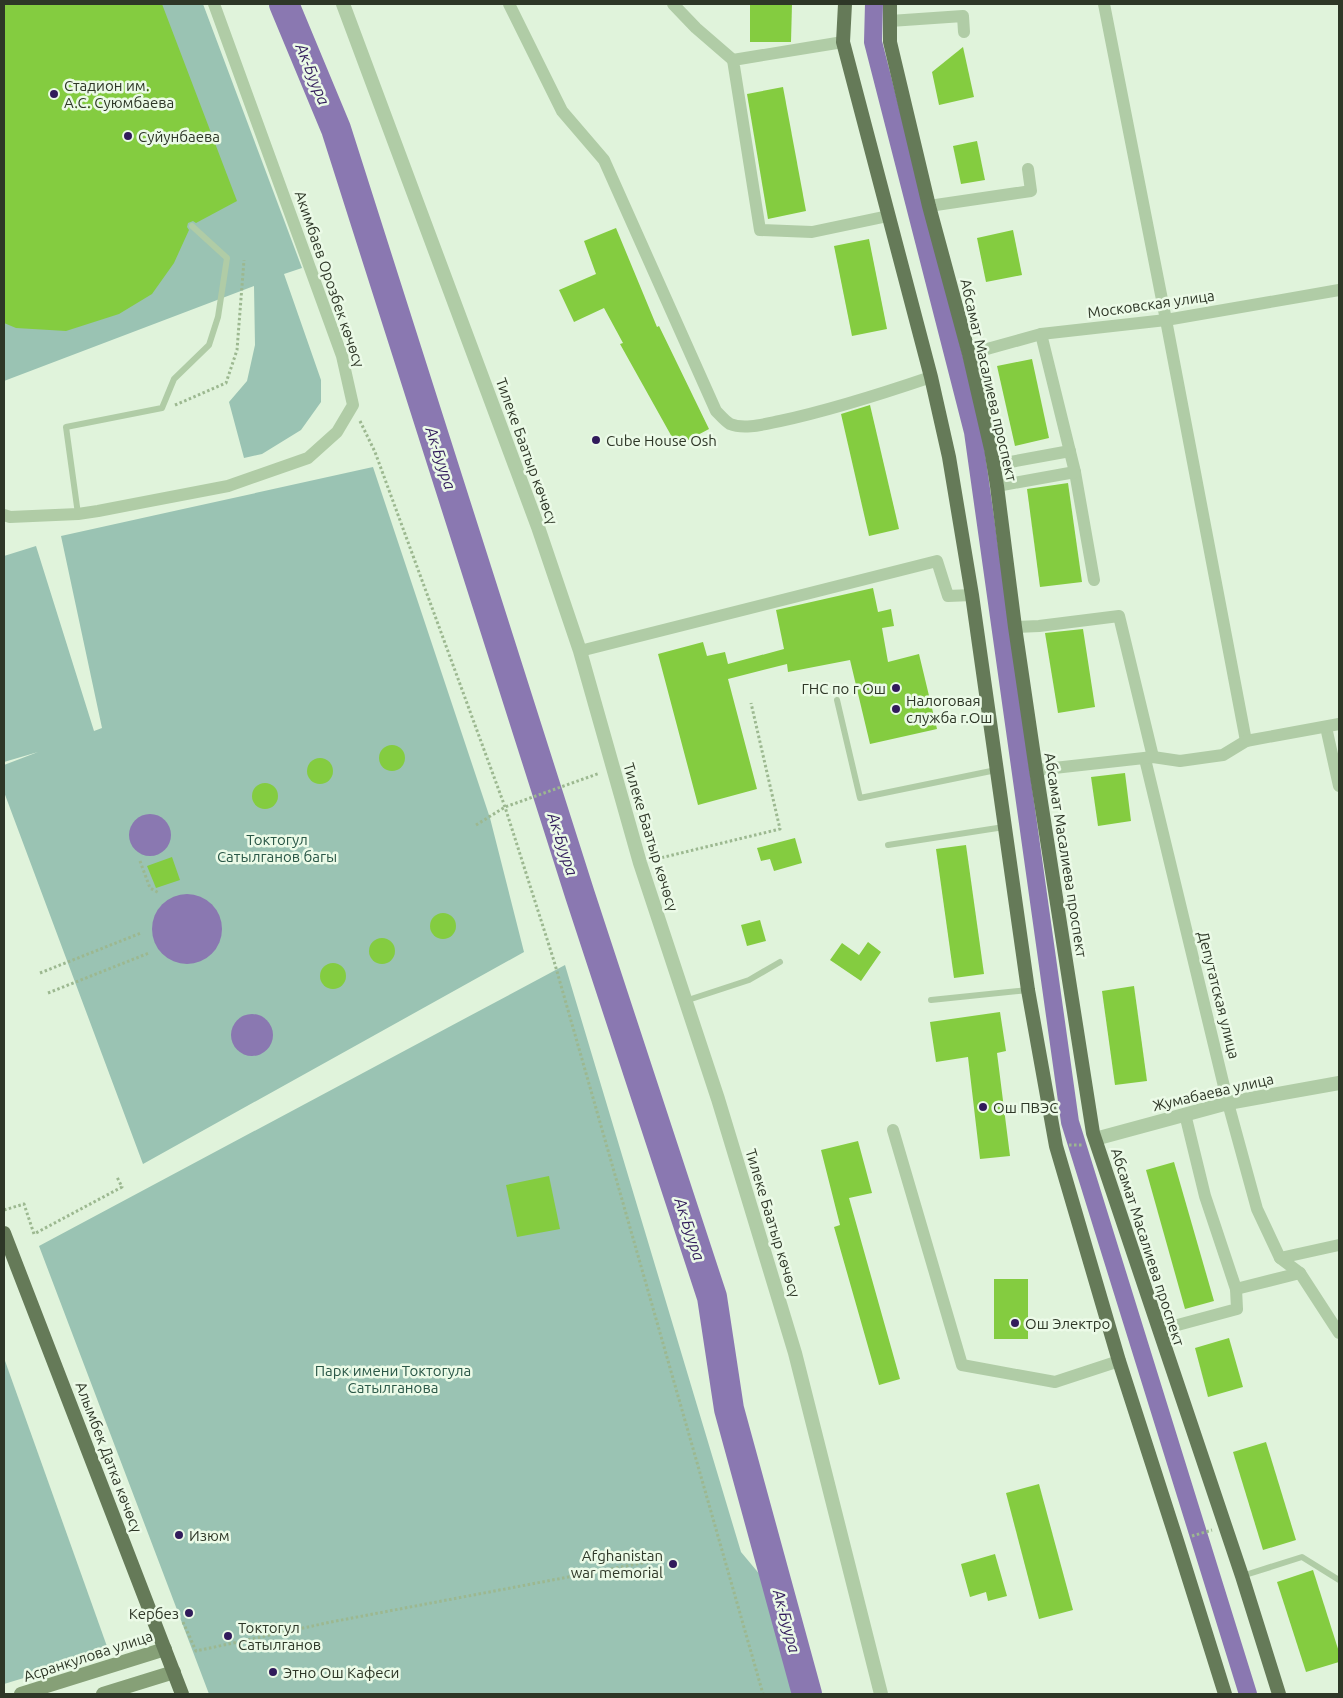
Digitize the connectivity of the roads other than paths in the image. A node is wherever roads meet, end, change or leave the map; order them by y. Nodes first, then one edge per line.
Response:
1 (214, 4) edge
2 (343, 4) edge
3 (509, 4) edge
4 (673, 4) edge
5 (845, 4) edge
6 (890, 4) edge
7 (1104, 4) edge
8 (890, 22) junction
9 (964, 32) dead end
10 (844, 42) junction
11 (733, 60) junction
12 (1028, 169) dead end
13 (928, 206) junction
14 (888, 216) junction
15 (192, 226) dead end
16 (1339, 290) edge
17 (1166, 320) junction
18 (1041, 334) junction
19 (969, 354) junction
20 (931, 377) junction
21 (1070, 451) junction
22 (994, 465) junction
23 (1075, 472) junction
24 (997, 486) junction
25 (78, 514) junction
26 (4, 515) edge
27 (1094, 580) dead end
28 (972, 594) junction
29 (1014, 627) junction
30 (580, 651) junction
31 (837, 700) dead end
32 (1339, 724) edge
33 (1326, 727) junction
34 (1246, 741) junction
35 (1149, 758) junction
36 (996, 770) junction
37 (1036, 770) junction
38 (1339, 786) edge
39 (1004, 827) junction
40 (888, 845) dead end
41 (780, 962) dead end
42 (1028, 990) junction
43 (931, 1000) dead end
44 (685, 1001) junction
45 (1339, 1083) edge
46 (1228, 1103) junction
47 (1184, 1114) junction
48 (892, 1130) dead end
49 (1090, 1142) junction
50 (4, 1232) edge
51 (1339, 1245) edge
52 (1280, 1258) junction
53 (1300, 1273) junction
54 (1236, 1289) junction
55 (1159, 1330) junction
56 (1339, 1333) edge
57 (1119, 1361) junction
58 (1242, 1576) junction
59 (1339, 1580) edge
60 (165, 1648) junction
61 (174, 1672) junction
62 (21, 1694) edge
63 (103, 1694) edge
64 (182, 1694) edge
65 (882, 1694) edge
66 (1225, 1694) edge
67 (1279, 1694) edge

1 - 25 street, Акимбаев Орозбек көчөсү
2 - 30 street, Тилеке Баатыр көчөсү
3 - 20 street
4 - 11 street
5 - 10 main road
6 - 8 main road, Абсамат Масалиева проспект
7 - 17 street
8 - 9 street
8 - 13 main road, Абсамат Масалиева проспект
10 - 11 street
10 - 14 main road
11 - 14 street
12 - 13 street
13 - 19 main road, Абсамат Масалиева проспект
14 - 20 main road
15 - 25 lane
16 - 17 street, Московская улица
17 - 18 street, Московская улица
17 - 34 street
18 - 19 street, Московская улица
18 - 21 street
19 - 22 main road, Абсамат Масалиева проспект
20 - 28 main road
21 - 22 street
21 - 23 street
22 - 24 main road, Абсамат Масалиева проспект
23 - 24 street
23 - 27 street
24 - 29 main road, Абсамат Масалиева проспект
25 - 26 street
28 - 30 street
28 - 36 main road
29 - 35 street, Депутатская улица
29 - 37 main road, Абсамат Масалиева проспект
30 - 44 street, Тилеке Баатыр көчөсү
31 - 36 lane
32 - 33 street
33 - 34 street
33 - 38 street
34 - 35 street
35 - 37 street
35 - 46 street, Депутатская улица
36 - 39 main road
37 - 49 main road, Абсамат Масалиева проспект
39 - 40 lane
39 - 42 main road
41 - 44 lane
42 - 43 lane
42 - 57 main road
44 - 65 street, Тилеке Баатыр көчөсү
45 - 46 street, Жумабаева улица
46 - 47 street, Жумабаева улица
46 - 52 street, Депутатская улица
47 - 49 street, Жумабаева улица
47 - 54 street
48 - 57 street
49 - 55 main road, Абсамат Масалиева проспект
50 - 60 main road, Алымбек Датка көчөсү
51 - 52 street
52 - 53 street, Депутатская улица
53 - 54 street
53 - 56 street, Депутатская улица
54 - 55 street
55 - 58 main road, Абсамат Масалиева проспект
57 - 66 main road
58 - 59 lane
58 - 67 main road, Абсамат Масалиева проспект
60 - 61 main road, Алымбек Датка көчөсү
60 - 62 main road, Асранкулова улица
61 - 63 main road
61 - 64 main road, Алымбек Датка көчөсү

